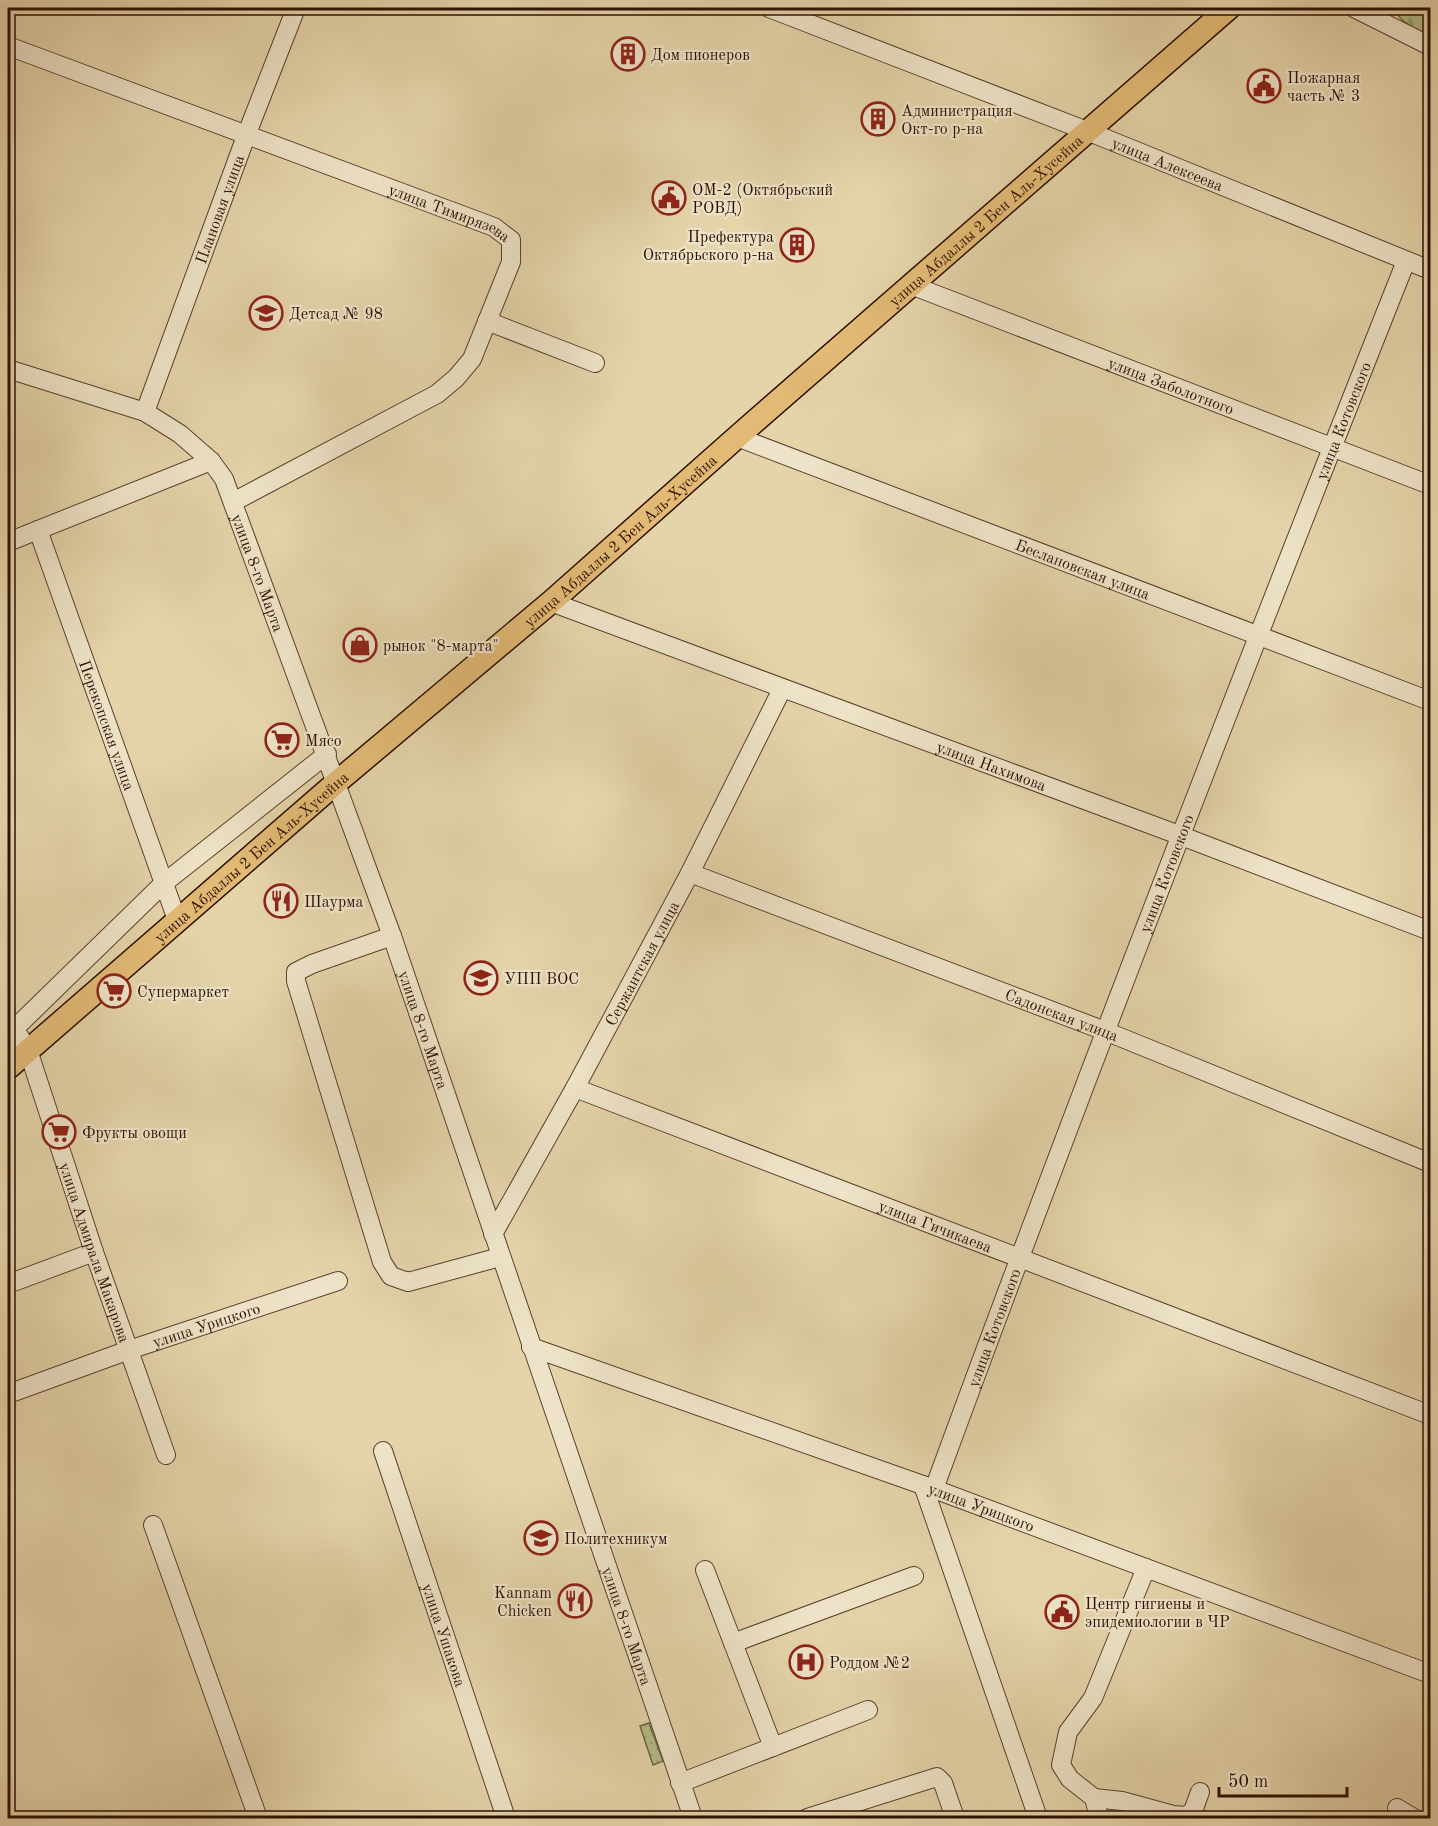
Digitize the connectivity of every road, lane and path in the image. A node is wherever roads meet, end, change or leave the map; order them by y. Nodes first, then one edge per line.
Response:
1 (296, 8) edge
2 (769, 8) edge
3 (1228, 8) edge
4 (1354, 8) edge
5 (8, 46) edge
6 (1431, 46) edge
7 (1087, 131) junction
8 (246, 136) junction
9 (1406, 261) junction
10 (1431, 270) edge
11 (912, 285) junction
12 (487, 321) junction
13 (595, 363) dead end
14 (8, 369) edge
15 (145, 412) junction
16 (737, 437) junction
17 (1332, 446) junction
18 (211, 461) junction
19 (1431, 485) edge
20 (233, 502) junction
21 (39, 530) junction
22 (8, 542) edge
23 (551, 602) junction
24 (1259, 636) junction
25 (782, 689) junction
26 (1431, 701) edge
27 (327, 754) junction
28 (337, 782) junction
29 (1179, 835) junction
30 (690, 873) junction
31 (164, 883) junction
32 (177, 920) junction
33 (1431, 931) edge
34 (392, 936) junction
35 (10, 1027) edge
36 (1105, 1031) junction
37 (28, 1050) junction
38 (8, 1068) edge
39 (575, 1088) junction
40 (1431, 1163) edge
41 (493, 1234) junction
42 (94, 1252) junction
43 (500, 1257) junction
44 (1019, 1257) junction
45 (338, 1281) dead end
46 (8, 1284) edge
47 (531, 1347) junction
48 (129, 1350) junction
49 (8, 1394) edge
50 (1431, 1415) edge
51 (383, 1451) dead end
52 (166, 1455) dead end
53 (929, 1487) junction
54 (153, 1526) dead end
55 (1146, 1568) junction
56 (705, 1570) dead end
57 (914, 1576) dead end
58 (733, 1643) junction
59 (1431, 1674) edge
60 (868, 1710) dead end
61 (773, 1748) junction
62 (680, 1783) junction
63 (1200, 1792) dead end
64 (1094, 1798) junction
65 (1397, 1808) dead end
66 (258, 1818) edge
67 (506, 1818) edge
68 (693, 1818) edge
69 (807, 1818) edge
70 (955, 1818) edge
71 (1038, 1818) edge
72 (1099, 1818) edge
73 (1414, 1818) edge

1 - 8 street, Плановая улица
2 - 7 street, улица Алексеева
3 - 7 main road, улица Абдаллы 2 Бен Аль-Хусейна
4 - 6 street
5 - 8 street, улица Тимирязева
7 - 9 street, улица Алексеева
7 - 11 main road, улица Абдаллы 2 Бен Аль-Хусейна
8 - 12 street, улица Тимирязева
8 - 15 street, Плановая улица
9 - 10 street, улица Алексеева
9 - 17 street, улица Котовского
11 - 16 main road, улица Абдаллы 2 Бен Аль-Хусейна
11 - 17 street, улица Заболотного
12 - 13 street
12 - 20 street, улица Тимирязева
14 - 15 street, улица 8-го Марта
15 - 18 street, улица 8-го Марта
16 - 23 main road, улица Абдаллы 2 Бен Аль-Хусейна
16 - 24 street, Беслановская улица
17 - 19 street, улица Заболотного
17 - 24 street, улица Котовского
18 - 20 street, улица 8-го Марта
18 - 21 street
20 - 27 street, улица 8-го Марта
21 - 22 street
21 - 31 street, Перекопская улица
23 - 25 street, улица Нахимова
23 - 28 main road, улица Абдаллы 2 Бен Аль-Хусейна
24 - 26 street, Беслановская улица
24 - 29 street, улица Котовского
25 - 29 street, улица Нахимова
25 - 30 street, Сержантская улица
27 - 28 street, улица 8-го Марта
27 - 31 street
28 - 32 main road, улица Абдаллы 2 Бен Аль-Хусейна
28 - 34 street, улица 8-го Марта
29 - 33 street, улица Нахимова
29 - 36 street, улица Котовского
30 - 36 street, Садонская улица
30 - 39 street, Сержантская улица
31 - 32 street, Перекопская улица
31 - 35 street
32 - 37 main road, улица Абдаллы 2 Бен Аль-Хусейна
34 - 41 street, улица 8-го Марта
34 - 43 street
35 - 37 street, улица Адмирала Макарова
36 - 40 street, Садонская улица
36 - 44 street, улица Котовского
37 - 38 main road, улица Абдаллы 2 Бен Аль-Хусейна
37 - 42 street, улица Адмирала Макарова
39 - 41 street, Сержантская улица
39 - 44 street, улица Гичикаева
41 - 43 street, улица 8-го Марта
42 - 46 street
42 - 48 street, улица Адмирала Макарова
43 - 47 street, улица 8-го Марта
44 - 50 street, улица Гичикаева
44 - 53 street, улица Котовского
45 - 48 street, улица Урицкого
47 - 53 street, улица Урицкого
47 - 62 street, улица 8-го Марта
48 - 49 street, улица Урицкого
48 - 52 street, улица Адмирала Макарова
51 - 67 street, улица Ушакова
53 - 55 street, улица Урицкого
53 - 71 street
54 - 66 street
55 - 59 street, улица Урицкого
55 - 64 street
56 - 58 street
57 - 58 street
58 - 61 street
60 - 61 street
61 - 62 street
62 - 68 street, улица 8-го Марта
63 - 64 street
64 - 72 street
65 - 73 street
69 - 70 street

